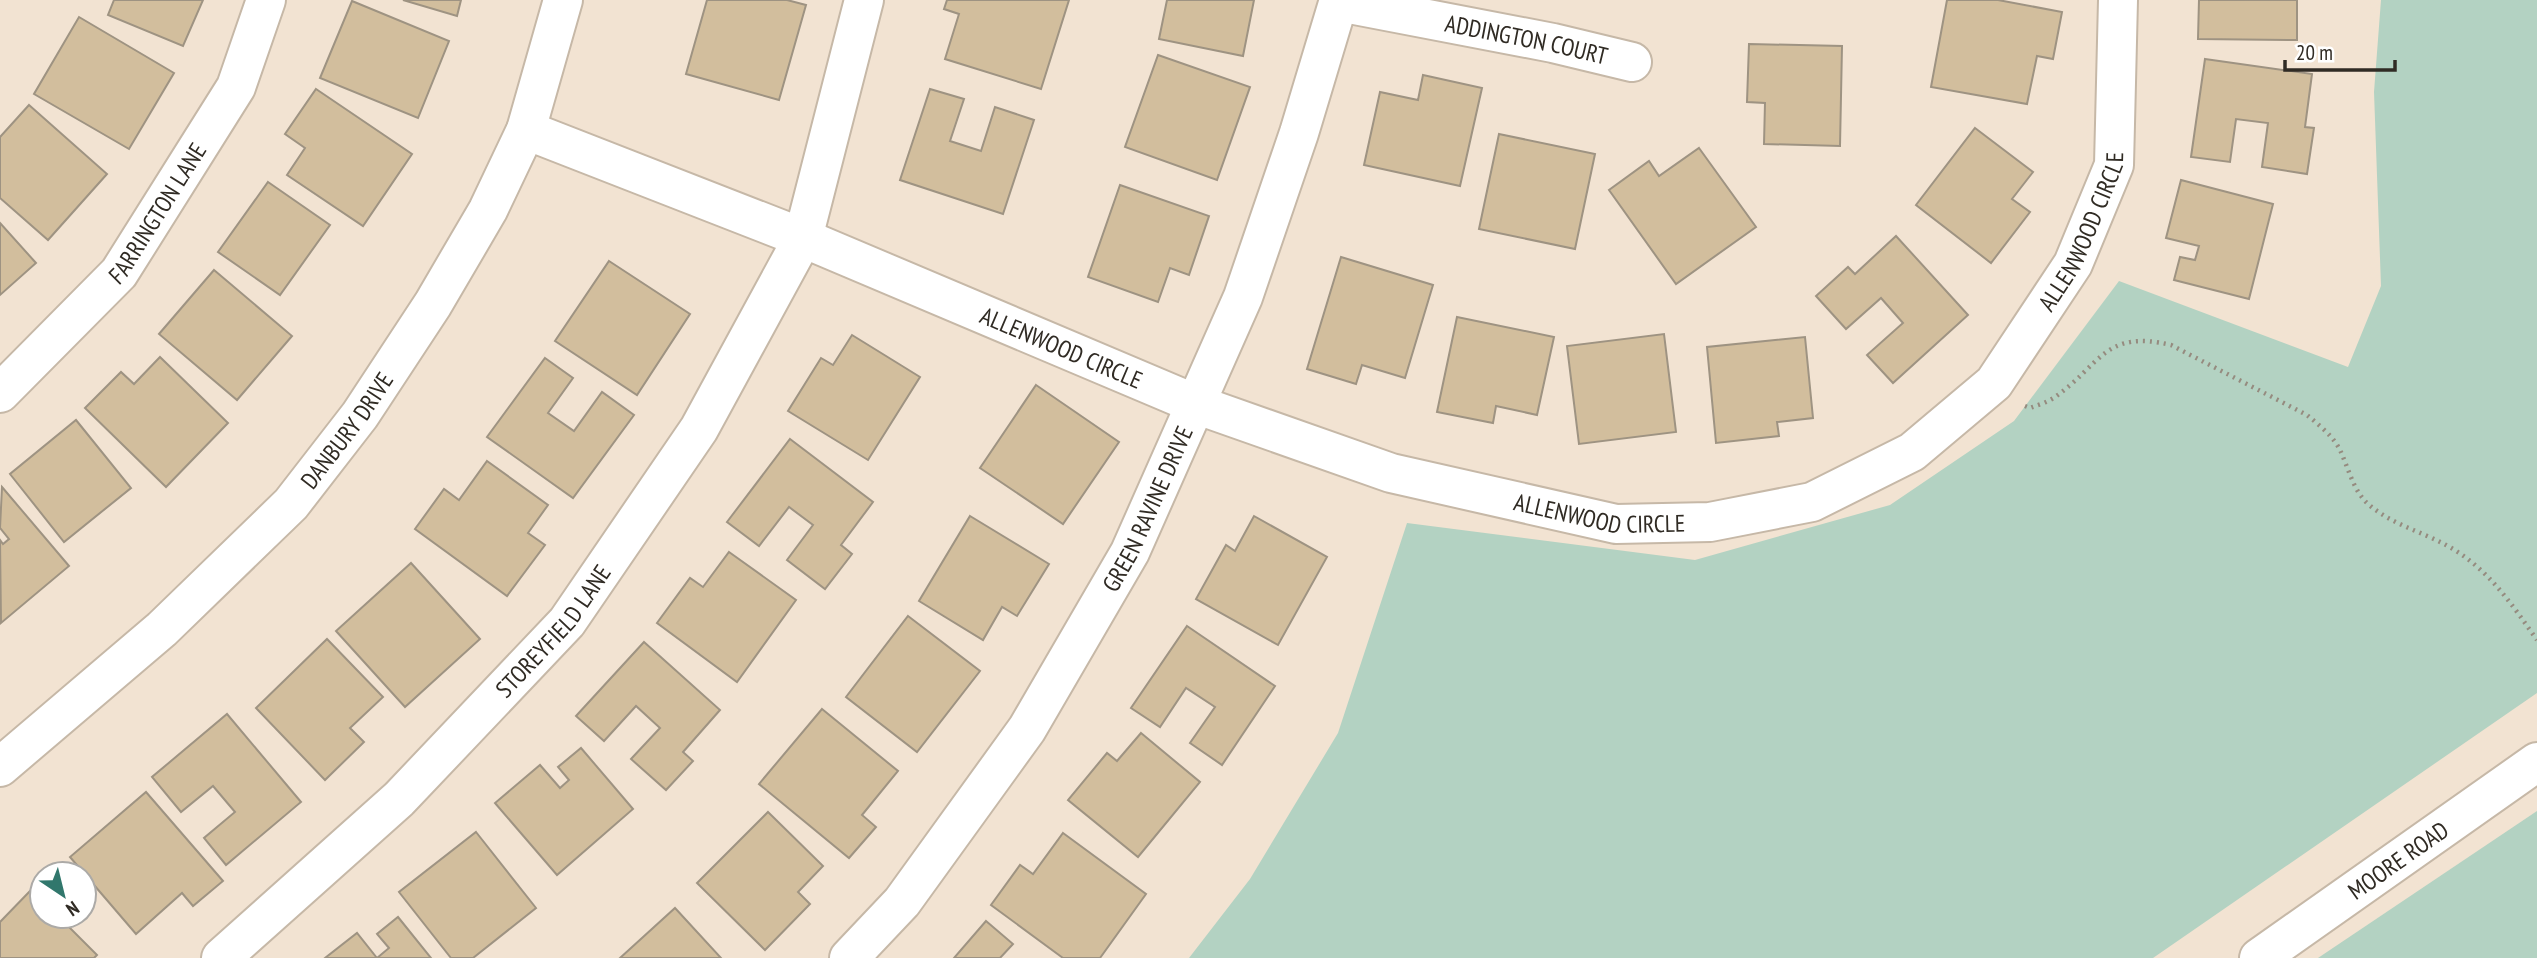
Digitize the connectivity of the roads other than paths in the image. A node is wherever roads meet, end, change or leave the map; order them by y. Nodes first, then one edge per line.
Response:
1 (266, 0) edge
2 (563, 0) edge
3 (864, 0) edge
4 (2118, 0) edge
5 (1339, 1) edge
6 (1632, 62) dead end
7 (526, 130) junction
8 (803, 239) junction
9 (0, 393) edge
10 (1198, 405) junction
11 (2537, 762) edge
12 (0, 767) edge
13 (221, 958) edge
14 (849, 958) edge
15 (2259, 958) edge

1 - 9 street, FARRINGTON LANE
2 - 7 street, DANBURY DRIVE
3 - 8 street
4 - 10 street, ALLENWOOD CIRCLE
5 - 6 street, ADDINGTON COURT
5 - 10 street, GREEN RAVINE DRIVE
7 - 8 street, ALLENWOOD CIRCLE
7 - 12 street, DANBURY DRIVE
8 - 10 street, ALLENWOOD CIRCLE
8 - 13 street, STOREYFIELD LANE
10 - 14 street, GREEN RAVINE DRIVE
11 - 15 street, MOORE ROAD

